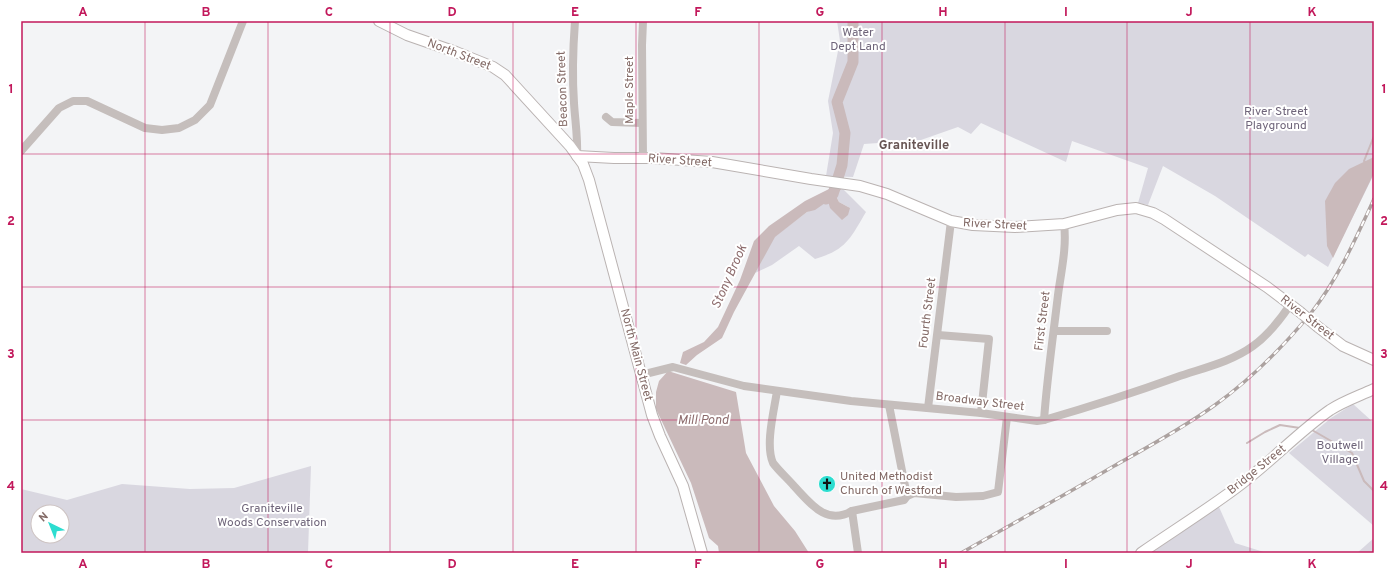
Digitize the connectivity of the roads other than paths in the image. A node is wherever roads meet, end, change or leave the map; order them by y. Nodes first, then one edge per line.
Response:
1 (243, 21) edge
2 (378, 21) edge
3 (575, 21) edge
4 (643, 21) edge
5 (606, 118) dead end
6 (642, 123) junction
7 (21, 151) edge
8 (577, 156) junction
9 (643, 158) junction
10 (951, 221) junction
11 (1064, 224) junction
12 (1290, 305) junction
13 (1054, 331) junction
14 (1107, 331) dead end
15 (938, 335) junction
16 (1374, 360) edge
17 (641, 375) junction
18 (1374, 389) edge
19 (778, 391) junction
20 (890, 404) junction
21 (928, 408) junction
22 (981, 413) junction
23 (1007, 417) junction
24 (1044, 420) junction
25 (907, 496) junction
26 (852, 511) junction
27 (702, 553) edge
28 (858, 553) edge
29 (1140, 553) edge

1 - 7 street
2 - 8 main road, North Street
3 - 8 street, Beacon Street
4 - 6 street, Maple Street
5 - 6 street
6 - 9 street, Maple Street
8 - 9 main road, River Street
8 - 17 main road, North Main Street
9 - 10 main road, River Street
10 - 11 main road, River Street
10 - 15 street, Fourth Street
11 - 12 main road, River Street
11 - 13 street, First Street
12 - 16 main road, River Street, bridge
12 - 24 street, Broadway Street
13 - 14 street
13 - 24 street, First Street
15 - 21 street, Fourth Street
15 - 22 street
17 - 19 street, Broadway Street
17 - 27 main road, North Main Street
18 - 29 main road, Bridge Street
19 - 20 street, Broadway Street
19 - 26 street
20 - 21 street, Broadway Street
20 - 25 street
21 - 22 street, Broadway Street
22 - 23 street, Broadway Street
23 - 24 street, Broadway Street
23 - 25 street
25 - 26 street
26 - 28 street

